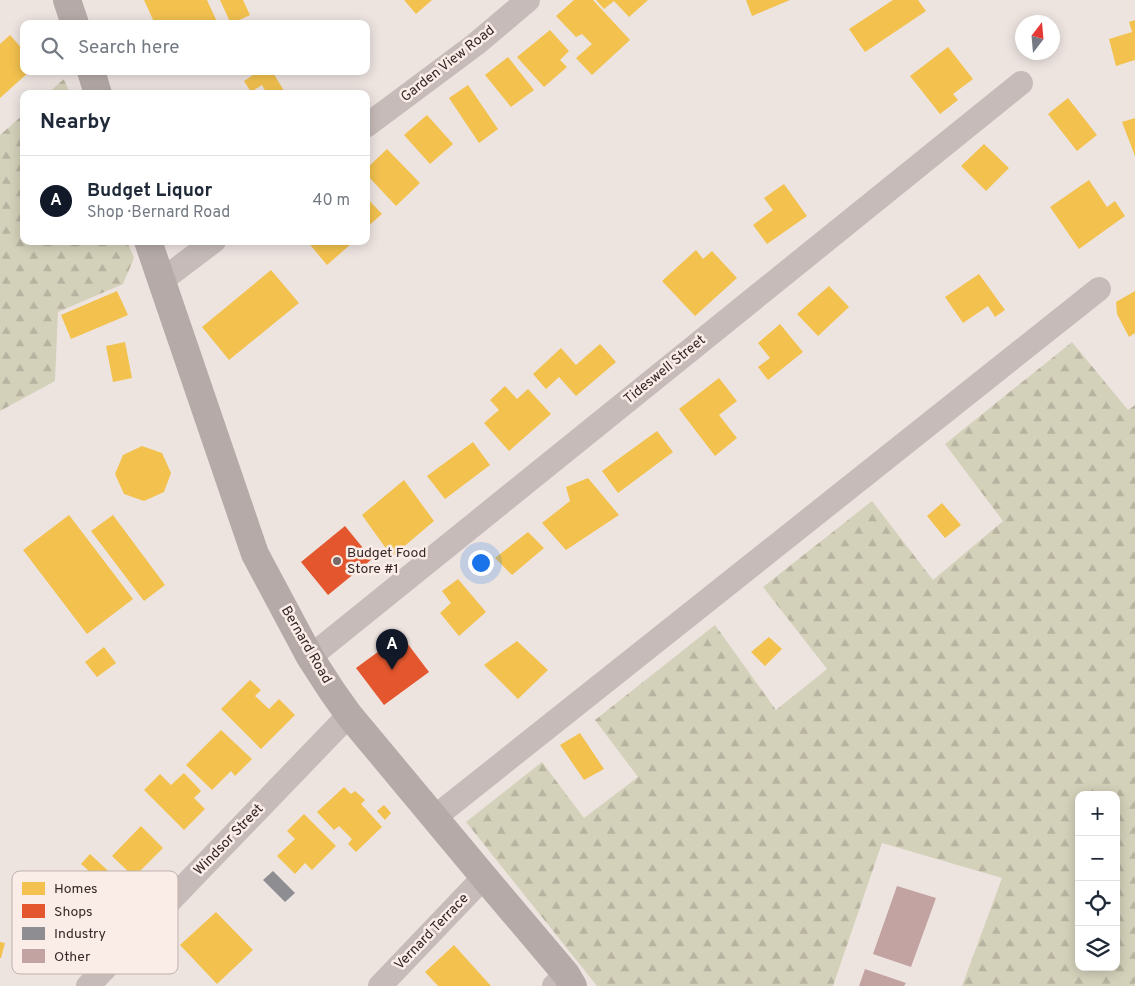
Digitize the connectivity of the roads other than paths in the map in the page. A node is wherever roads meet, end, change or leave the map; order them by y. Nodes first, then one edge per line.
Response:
1 (67, 0) edge
2 (528, 0) edge
3 (74, 20) edge
4 (92, 75) edge
5 (1021, 83) dead end
6 (97, 90) edge
7 (370, 123) edge
8 (149, 245) edge
9 (209, 245) edge
10 (162, 281) junction
11 (1099, 290) dead end
12 (310, 656) junction
13 (349, 715) junction
14 (434, 817) junction
15 (484, 878) junction
16 (178, 893) edge
17 (100, 974) edge
18 (565, 982) edge
19 (88, 986) edge
20 (380, 986) edge

1 - 3 main road
2 - 7 street, Garden View Road
4 - 6 main road
5 - 12 street, Tideswell Street
8 - 10 main road, Bernard Road
9 - 10 street
10 - 12 main road, Bernard Road
11 - 14 street
12 - 13 main road, Bernard Road
13 - 14 main road, Bernard Road
13 - 16 street, Windsor Street
14 - 15 main road, Bernard Road
15 - 18 main road, Bernard Road
15 - 20 street, Vernard Terrace
17 - 19 street, Windsor Street

